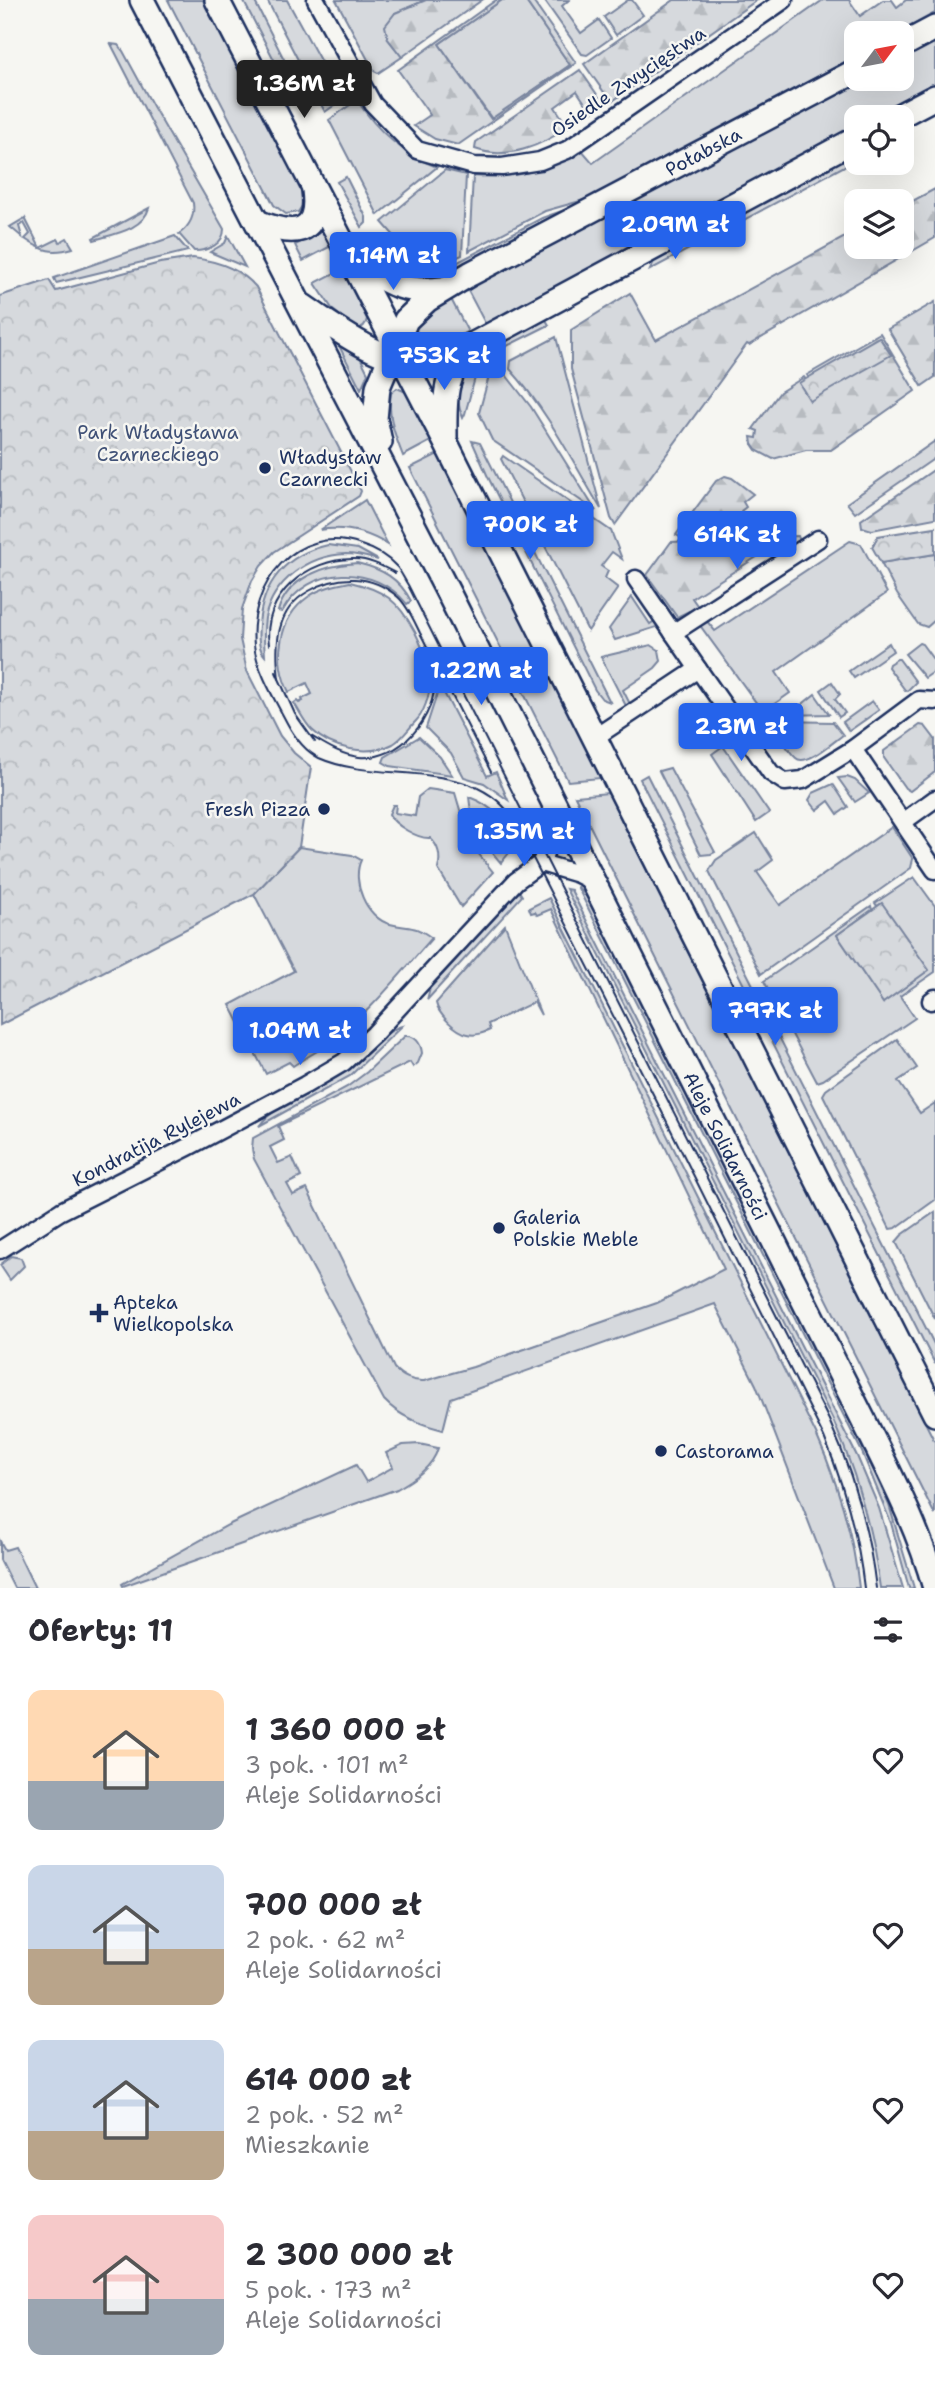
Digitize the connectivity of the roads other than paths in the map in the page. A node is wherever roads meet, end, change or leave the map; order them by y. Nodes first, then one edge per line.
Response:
1 (142, 0) edge
2 (217, 0) edge
3 (316, 0) edge
4 (784, 0) edge
5 (935, 28) edge
6 (914, 39) edge
7 (844, 77) edge
8 (935, 97) edge
9 (914, 108) edge
10 (844, 145) edge
11 (314, 188) junction
12 (257, 222) junction
13 (352, 260) junction
14 (446, 288) junction
15 (300, 304) junction
16 (474, 344) junction
17 (396, 354) junction
18 (445, 441) junction
19 (387, 472) junction
20 (818, 539) dead end
21 (635, 579) dead end
22 (673, 633) junction
23 (698, 669) junction
24 (935, 701) edge
25 (594, 738) junction
26 (853, 749) junction
27 (550, 798) junction
28 (935, 799) edge
29 (903, 822) junction
30 (541, 863) junction
31 (935, 870) edge
32 (592, 881) junction
33 (0, 1250) edge
34 (935, 1414) edge
35 (935, 1588) edge

1 - 12 street, Aleje Solidarności
2 - 11 street
3 - 4 street, Osiedle Zwycięstwa
5 - 6 street
7 - 14 street, Połabska
8 - 9 street
10 - 16 street
11 - 12 street
11 - 13 street
12 - 15 street, Aleje Solidarności
13 - 14 street
13 - 17 street
14 - 17 street, Połabska
15 - 17 street
15 - 19 street, Aleje Solidarności
16 - 17 street
16 - 18 street
17 - 18 street
17 - 19 street, Połabska
18 - 25 street
19 - 27 street, Aleje Solidarności
20 - 22 street
21 - 22 street
22 - 23 street
23 - 25 street
23 - 26 street
24 - 26 street
25 - 34 street
26 - 29 street
27 - 30 street
27 - 32 street, Aleje Solidarności
28 - 29 street
29 - 31 street
30 - 32 street
30 - 33 street, Kondratija Rylejewa
32 - 35 street, Aleje Solidarności

